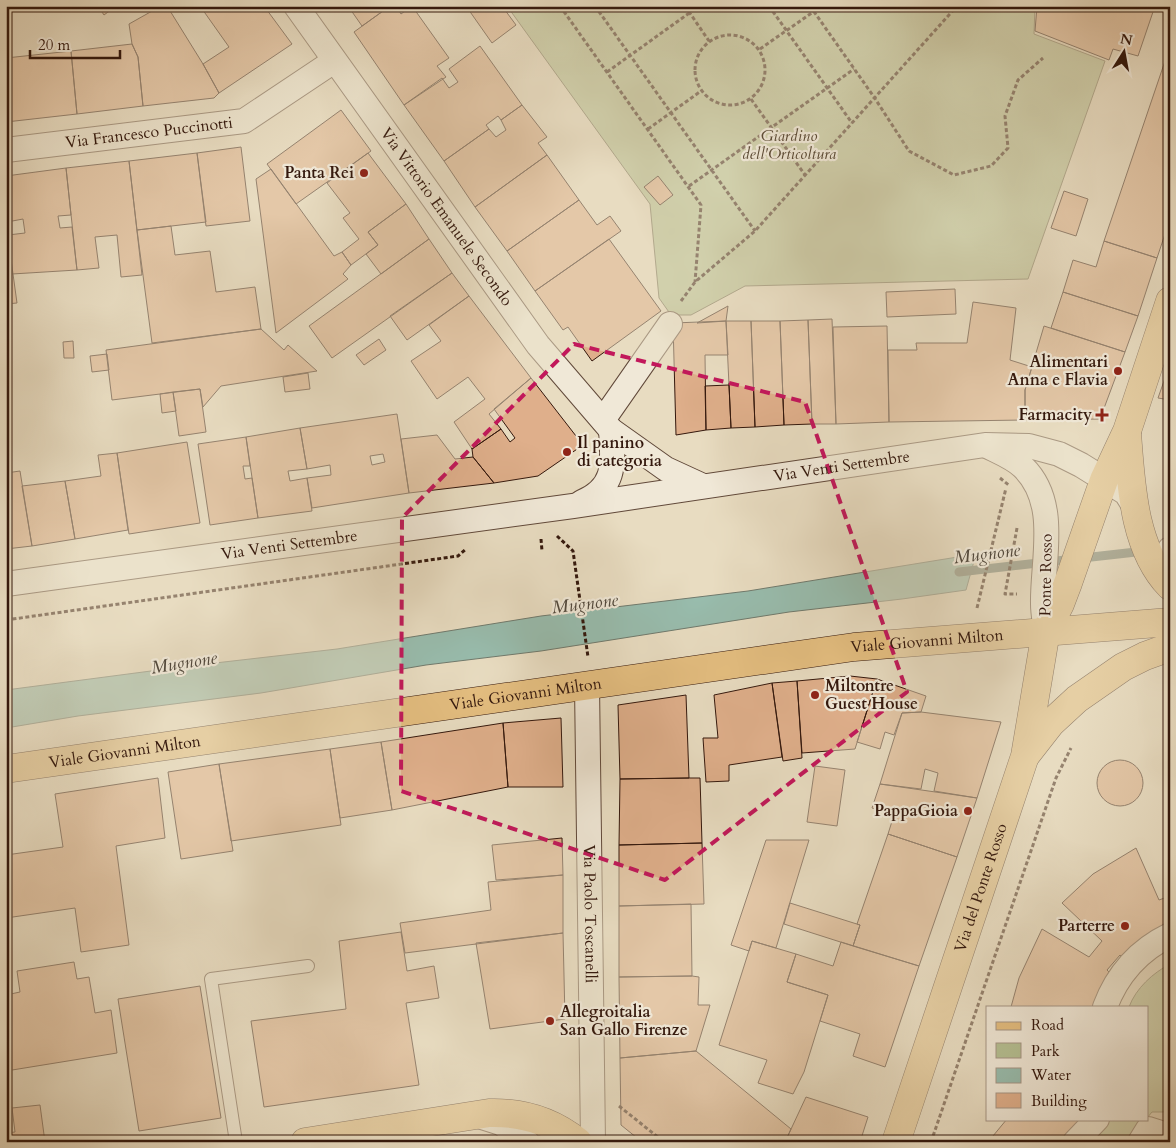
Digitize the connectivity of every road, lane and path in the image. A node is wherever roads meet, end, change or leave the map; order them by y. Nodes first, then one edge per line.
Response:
1 (296, 6) edge
2 (560, 6) edge
3 (573, 6) edge
4 (595, 6) edge
5 (685, 6) edge
6 (699, 6) edge
7 (769, 6) edge
8 (810, 6) edge
9 (815, 6) edge
10 (957, 6) edge
11 (564, 12) junction
12 (813, 12) junction
13 (690, 13) junction
14 (786, 31) junction
15 (710, 41) junction
16 (760, 49) junction
17 (630, 56) junction
18 (1043, 58) dead end
19 (334, 61) junction
20 (854, 69) junction
21 (607, 72) junction
22 (827, 88) junction
23 (701, 91) junction
24 (874, 97) junction
25 (751, 100) junction
26 (671, 113) junction
27 (852, 123) junction
28 (771, 127) junction
29 (648, 129) junction
30 (6, 150) edge
31 (712, 170) junction
32 (806, 175) junction
33 (689, 186) junction
34 (755, 231) junction
35 (695, 282) junction
36 (1170, 301) edge
37 (670, 324) joint
38 (607, 425) junction
39 (985, 445) junction
40 (1110, 477) junction
41 (1000, 478) dead end
42 (703, 486) junction
43 (1025, 488) junction
44 (1004, 495) dead end
45 (572, 506) junction
46 (1018, 523) dead end
47 (553, 532) dead end
48 (540, 536) dead end
49 (1170, 549) edge
50 (542, 551) dead end
51 (458, 556) dead end
52 (1167, 578) edge
53 (6, 584) edge
54 (1056, 584) junction
55 (1006, 587) dead end
56 (982, 589) dead end
57 (6, 620) edge
58 (1170, 622) edge
59 (1046, 631) junction
60 (1170, 647) edge
61 (588, 651) dead end
62 (587, 685) junction
63 (1077, 741) dead end
64 (1025, 756) junction
65 (6, 769) edge
66 (1170, 935) edge
67 (308, 966) dead end
68 (1105, 1006) edge
69 (620, 1107) dead end
70 (477, 1115) junction
71 (1096, 1120) edge
72 (1170, 1136) edge
73 (236, 1142) edge
74 (305, 1142) edge
75 (527, 1142) edge
76 (578, 1142) edge
77 (593, 1142) edge
78 (664, 1142) edge
79 (896, 1142) edge
80 (932, 1142) edge
81 (1075, 1142) edge
82 (1140, 1142) edge

1 - 19 street, Via Vittorio Emanuele Secondo
2 - 11 path
3 - 11 path
4 - 17 path
5 - 13 path
6 - 13 path
7 - 14 path
8 - 12 path
9 - 12 path
10 - 24 path
11 - 21 path
12 - 14 path
12 - 20 path
13 - 15 path
13 - 17 path
14 - 16 path
14 - 22 path
15 - 16 path
15 - 23 path
16 - 25 path
17 - 21 path
17 - 26 path
18 - 24 path
19 - 30 street, Via Francesco Puccinotti
19 - 38 street, Via Vittorio Emanuele Secondo
20 - 22 path
20 - 24 path
21 - 29 path
22 - 27 path
22 - 28 path
23 - 25 path
23 - 26 path
24 - 27 path
25 - 28 path
26 - 29 path
26 - 31 path
27 - 32 path
28 - 31 path
28 - 32 path
29 - 33 path
31 - 33 path
31 - 34 path
32 - 34 path
33 - 35 path
34 - 35 path
35 - 37 path
36 - 40 main road, Ponte Rosso
37 - 38 street
38 - 42 street, Via Vittorio Emanuele Secondo
38 - 45 street, Via Venti Settembre
39 - 40 street, Via Venti Settembre
39 - 42 street, Via Venti Settembre
39 - 43 street, Ponte Rosso
40 - 52 main road
40 - 54 main road, Ponte Rosso
41 - 43 path, bridge
42 - 45 street, Via Venti Settembre
43 - 54 street, Ponte Rosso
44 - 56 path
45 - 53 street, Via Venti Settembre
46 - 55 path, Ponte Rosso
47 - 61 path
48 - 50 path
49 - 52 street
51 - 57 path
54 - 59 main road, Ponte Rosso
58 - 59 main road, Viale Giovanni Milton
59 - 62 main road, Viale Giovanni Milton
59 - 64 main road, Via del Ponte Rosso
60 - 64 main road
62 - 65 main road, Viale Giovanni Milton
62 - 77 street, Via Paolo Toscanelli
63 - 80 path
64 - 79 main road, Via del Ponte Rosso
66 - 68 street
67 - 73 lane
69 - 78 path
70 - 74 main road
70 - 75 street
70 - 76 main road
71 - 81 street
72 - 82 street

